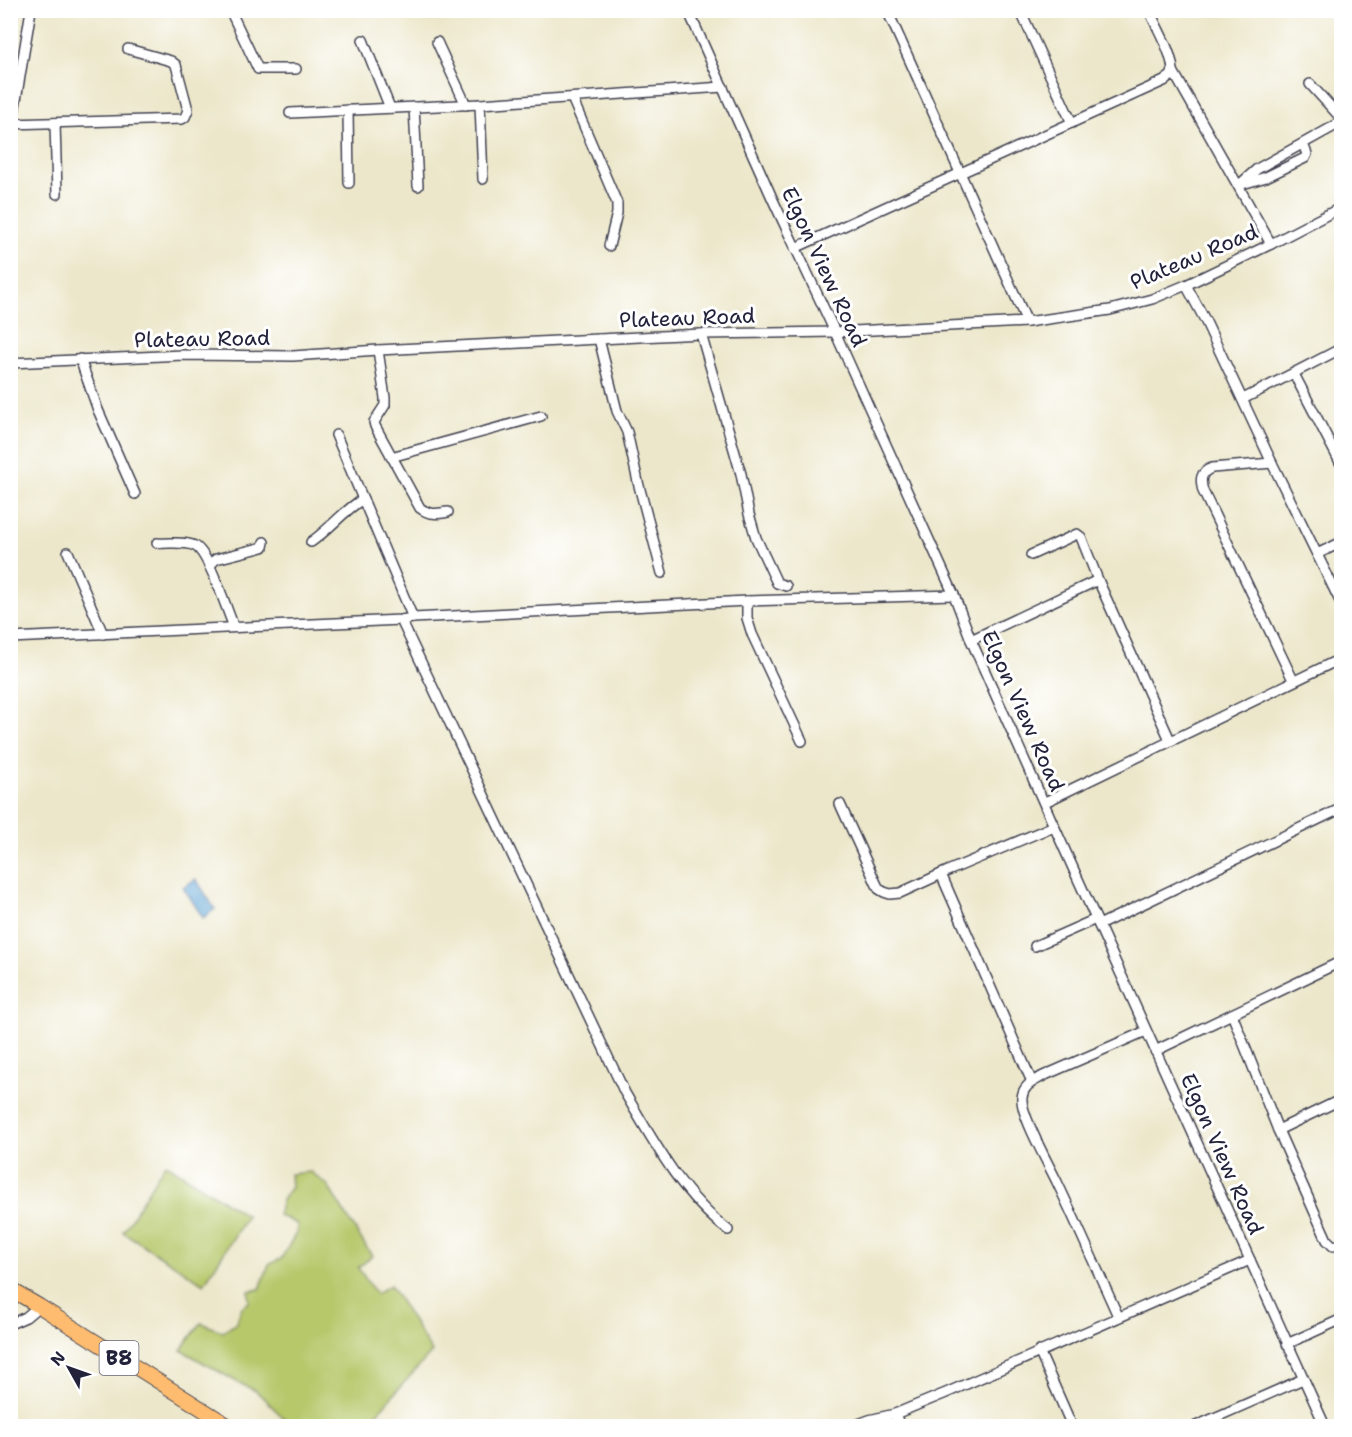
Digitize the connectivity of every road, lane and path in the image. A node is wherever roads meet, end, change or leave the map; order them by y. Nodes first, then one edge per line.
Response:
1 (31, 10) edge
2 (230, 10) edge
3 (688, 10) edge
4 (887, 10) edge
5 (1020, 10) edge
6 (1149, 10) edge
7 (363, 40) dead end
8 (437, 42) dead end
9 (128, 49) dead end
10 (10, 66) edge
11 (21, 68) junction
12 (296, 69) dead end
13 (1173, 71) junction
14 (1310, 84) dead end
15 (723, 87) junction
16 (572, 98) junction
17 (480, 104) junction
18 (466, 105) junction
19 (414, 107) junction
20 (390, 108) junction
21 (348, 110) junction
22 (290, 113) dead end
23 (55, 123) junction
24 (1072, 123) junction
25 (11, 124) edge
26 (961, 173) junction
27 (483, 179) dead end
28 (349, 183) dead end
29 (1239, 185) junction
30 (418, 186) dead end
31 (57, 194) dead end
32 (1341, 207) edge
33 (1271, 244) junction
34 (609, 246) dead end
35 (795, 248) junction
36 (1186, 285) junction
37 (1027, 322) junction
38 (835, 332) junction
39 (700, 334) junction
40 (599, 339) junction
41 (1341, 348) edge
42 (378, 350) junction
43 (80, 359) junction
44 (10, 363) edge
45 (1294, 374) junction
46 (1243, 399) junction
47 (541, 416) dead end
48 (336, 435) dead end
49 (391, 457) junction
50 (1272, 463) junction
51 (1341, 466) edge
52 (135, 494) dead end
53 (363, 499) junction
54 (448, 512) dead end
55 (264, 542) dead end
56 (311, 542) dead end
57 (1341, 542) edge
58 (157, 543) dead end
59 (68, 552) dead end
60 (1317, 554) junction
61 (1031, 555) dead end
62 (210, 567) junction
63 (662, 573) dead end
64 (1098, 580) junction
65 (786, 586) dead end
66 (954, 595) junction
67 (747, 602) junction
68 (1341, 605) edge
69 (413, 618) junction
70 (401, 620) junction
71 (234, 627) junction
72 (103, 634) junction
73 (10, 638) edge
74 (971, 640) junction
75 (1341, 658) edge
76 (1293, 680) junction
77 (1170, 740) junction
78 (802, 741) dead end
79 (1045, 802) junction
80 (840, 804) dead end
81 (1341, 808) edge
82 (1054, 826) junction
83 (941, 874) junction
84 (1098, 922) junction
85 (1035, 946) dead end
86 (1341, 961) edge
87 (1232, 1014) junction
88 (1146, 1031) junction
89 (1155, 1051) junction
90 (1032, 1082) junction
91 (1341, 1100) edge
92 (1278, 1130) junction
93 (728, 1230) dead end
94 (1341, 1244) edge
95 (1250, 1260) junction
96 (10, 1289) edge
97 (39, 1306) junction
98 (1118, 1316) junction
99 (1341, 1319) edge
100 (10, 1324) edge
101 (1287, 1344) junction
102 (1039, 1351) junction
103 (1303, 1379) junction
104 (895, 1414) junction
105 (870, 1423) edge
106 (229, 1426) edge
107 (853, 1426) edge
108 (900, 1426) edge
109 (1072, 1426) edge
110 (1196, 1426) edge
111 (1325, 1426) edge

1 - 11 street
2 - 12 street
3 - 15 street, Elgon View Road
4 - 26 street
5 - 24 street
6 - 13 street
7 - 20 street
8 - 18 street
9 - 23 street
10 - 11 street
11 - 25 street
13 - 24 street
13 - 29 street
14 - 29 street
15 - 16 street
15 - 35 street, Elgon View Road
16 - 17 street
16 - 34 street
17 - 18 street
17 - 27 street
18 - 19 street
19 - 20 street
19 - 30 street
20 - 21 street
21 - 22 street
21 - 28 street
23 - 25 street
23 - 31 street
24 - 26 street
26 - 35 street
26 - 37 street
29 - 33 street
32 - 33 street, Plateau Road
33 - 36 street, Plateau Road
35 - 38 street, Elgon View Road
36 - 37 street, Plateau Road
36 - 46 street
37 - 38 street, Plateau Road
38 - 39 street, Plateau Road
38 - 66 street, Elgon View Road
39 - 40 street, Plateau Road
39 - 65 street
40 - 42 street, Plateau Road
40 - 63 street
41 - 45 street
42 - 43 street, Plateau Road
42 - 49 street
43 - 44 street, Plateau Road
43 - 52 street
45 - 46 street
45 - 51 street
46 - 50 street
47 - 49 street
48 - 53 street
49 - 54 street
50 - 60 street
50 - 76 street
53 - 56 street
53 - 69 street
55 - 62 street
57 - 60 street
58 - 62 street
59 - 72 street
60 - 68 street
61 - 64 street
62 - 71 street
64 - 74 street
64 - 77 street
66 - 67 street
66 - 74 street, Elgon View Road
67 - 69 street
67 - 78 street
69 - 70 street
70 - 71 street
70 - 93 street
71 - 72 street
72 - 73 street
74 - 79 street, Elgon View Road
75 - 76 street
76 - 77 street
77 - 79 street
79 - 82 street, Elgon View Road
80 - 83 street
81 - 84 street
82 - 83 street
82 - 84 street, Elgon View Road
83 - 90 street
84 - 85 street
84 - 88 street, Elgon View Road
86 - 87 street
87 - 89 street
87 - 92 street
88 - 89 street, Elgon View Road
88 - 90 street
89 - 95 street, Elgon View Road
90 - 98 street
91 - 92 street
92 - 94 street
95 - 98 street
95 - 101 street, Elgon View Road
96 - 97 highway, B8
97 - 100 street
97 - 106 highway, B8
98 - 102 street
99 - 101 street
101 - 103 street, Elgon View Road
102 - 104 street
102 - 109 street
103 - 110 street
103 - 111 street, Elgon View Road
104 - 105 street
104 - 108 street
105 - 107 street

